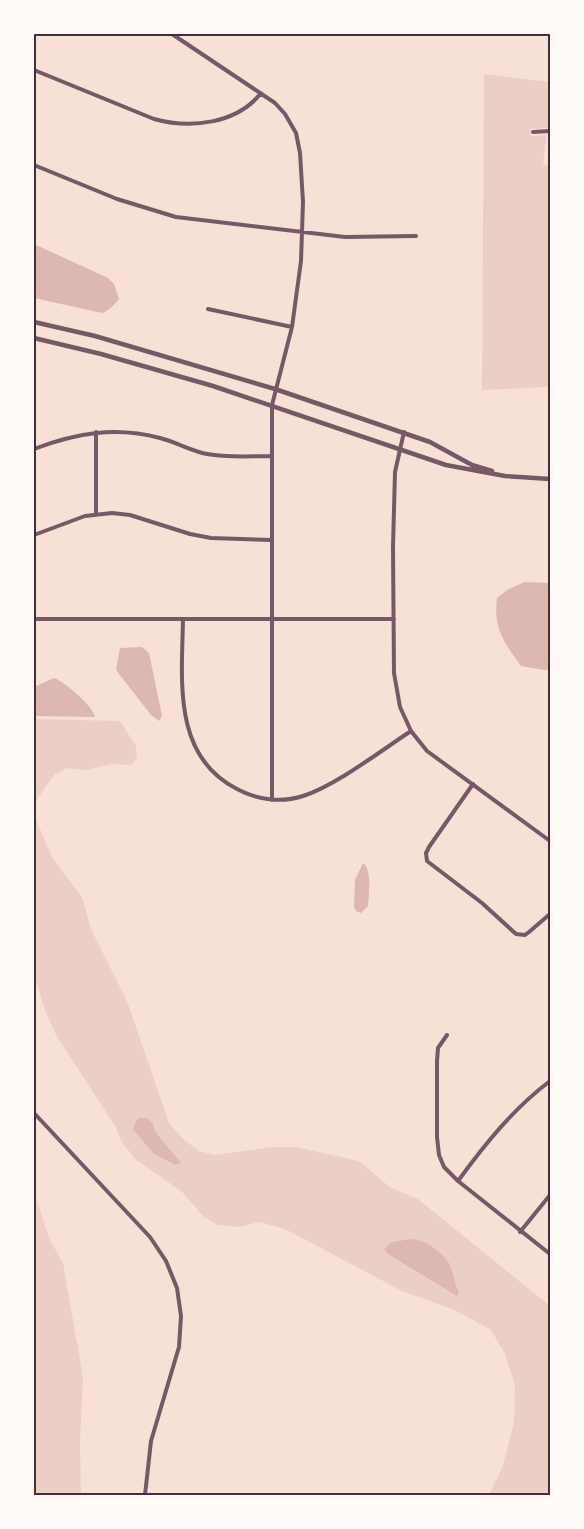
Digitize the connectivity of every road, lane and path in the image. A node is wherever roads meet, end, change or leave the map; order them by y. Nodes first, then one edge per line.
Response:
1 (172, 34) edge
2 (34, 70) edge
3 (261, 93) junction
4 (550, 131) edge
5 (533, 132) dead end
6 (34, 165) edge
7 (303, 232) junction
8 (416, 236) dead end
9 (208, 309) dead end
10 (34, 322) edge
11 (292, 328) junction
12 (34, 338) edge
13 (275, 389) junction
14 (272, 405) junction
15 (96, 432) junction
16 (404, 432) junction
17 (34, 449) edge
18 (400, 449) junction
19 (272, 456) junction
20 (505, 476) junction
21 (550, 479) edge
22 (96, 514) junction
23 (34, 535) edge
24 (272, 540) junction
25 (34, 619) edge
26 (183, 619) junction
27 (394, 619) junction
28 (272, 620) junction
29 (411, 731) junction
30 (473, 784) junction
31 (272, 800) junction
32 (550, 841) edge
33 (550, 914) edge
34 (447, 1035) dead end
35 (550, 1081) edge
36 (34, 1114) edge
37 (458, 1181) junction
38 (550, 1195) edge
39 (520, 1232) junction
40 (550, 1254) edge
41 (145, 1495) edge

1 - 3 street
2 - 3 street
3 - 7 street
4 - 5 street
6 - 7 street
7 - 8 street
7 - 11 street
9 - 11 street
10 - 13 street
11 - 13 street
12 - 14 street
13 - 14 street
13 - 16 street
14 - 18 street
14 - 19 street
15 - 17 street
15 - 19 street
15 - 22 street
16 - 18 street
16 - 20 street
18 - 20 street
18 - 27 street
19 - 24 street
20 - 21 street
22 - 23 street
22 - 24 street
24 - 28 street
25 - 26 street
26 - 28 street
26 - 31 street
27 - 28 street
27 - 29 street
28 - 31 street
29 - 30 street
29 - 31 street
30 - 32 street
30 - 33 street
34 - 37 street
35 - 37 street
36 - 41 street
37 - 39 street
38 - 39 street
39 - 40 street

